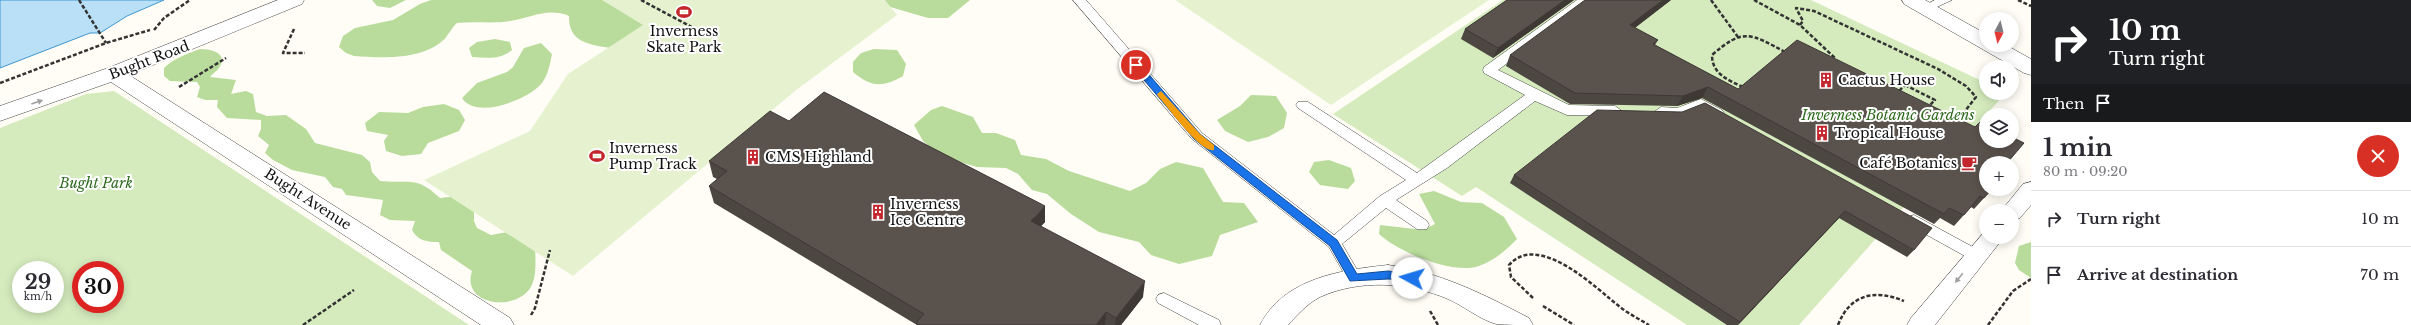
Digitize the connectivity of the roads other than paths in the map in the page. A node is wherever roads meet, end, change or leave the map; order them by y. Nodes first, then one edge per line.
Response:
1 (295, 0) edge
2 (1079, 0) edge
3 (1585, 0) edge
4 (1946, 0) edge
5 (1918, 4) edge
6 (1979, 38) edge
7 (2003, 52) edge
8 (2031, 68) edge
9 (115, 73) junction
10 (1534, 95) junction
11 (1303, 105) dead end
12 (1631, 112) edge
13 (1646, 112) edge
14 (0, 114) edge
15 (1728, 119) edge
16 (1417, 180) junction
17 (2031, 190) edge
18 (1385, 200) junction
19 (2019, 204) edge
20 (1899, 213) edge
21 (1422, 225) dead end
22 (1334, 243) junction
23 (1986, 244) edge
24 (1977, 256) junction
25 (1354, 278) junction
26 (1164, 299) dead end
27 (501, 325) edge
28 (1213, 325) edge
29 (1273, 325) edge
30 (1520, 325) edge
31 (1920, 325) edge

1 - 9 street, Bught Road
2 - 22 lane
3 - 10 lane
4 - 5 lane
5 - 6 street
7 - 8 street
14 -> 9 street, Bught Road
9 - 27 street, Bught Avenue
10 - 12 lane
10 - 16 lane
11 - 16 lane
13 - 15 lane
16 - 18 lane
17 - 19 street
18 - 21 lane
18 - 22 lane
20 - 24 lane
22 - 25 lane
23 - 24 street
24 -> 31 street
25 - 29 street
25 - 30 street
26 - 28 lane

